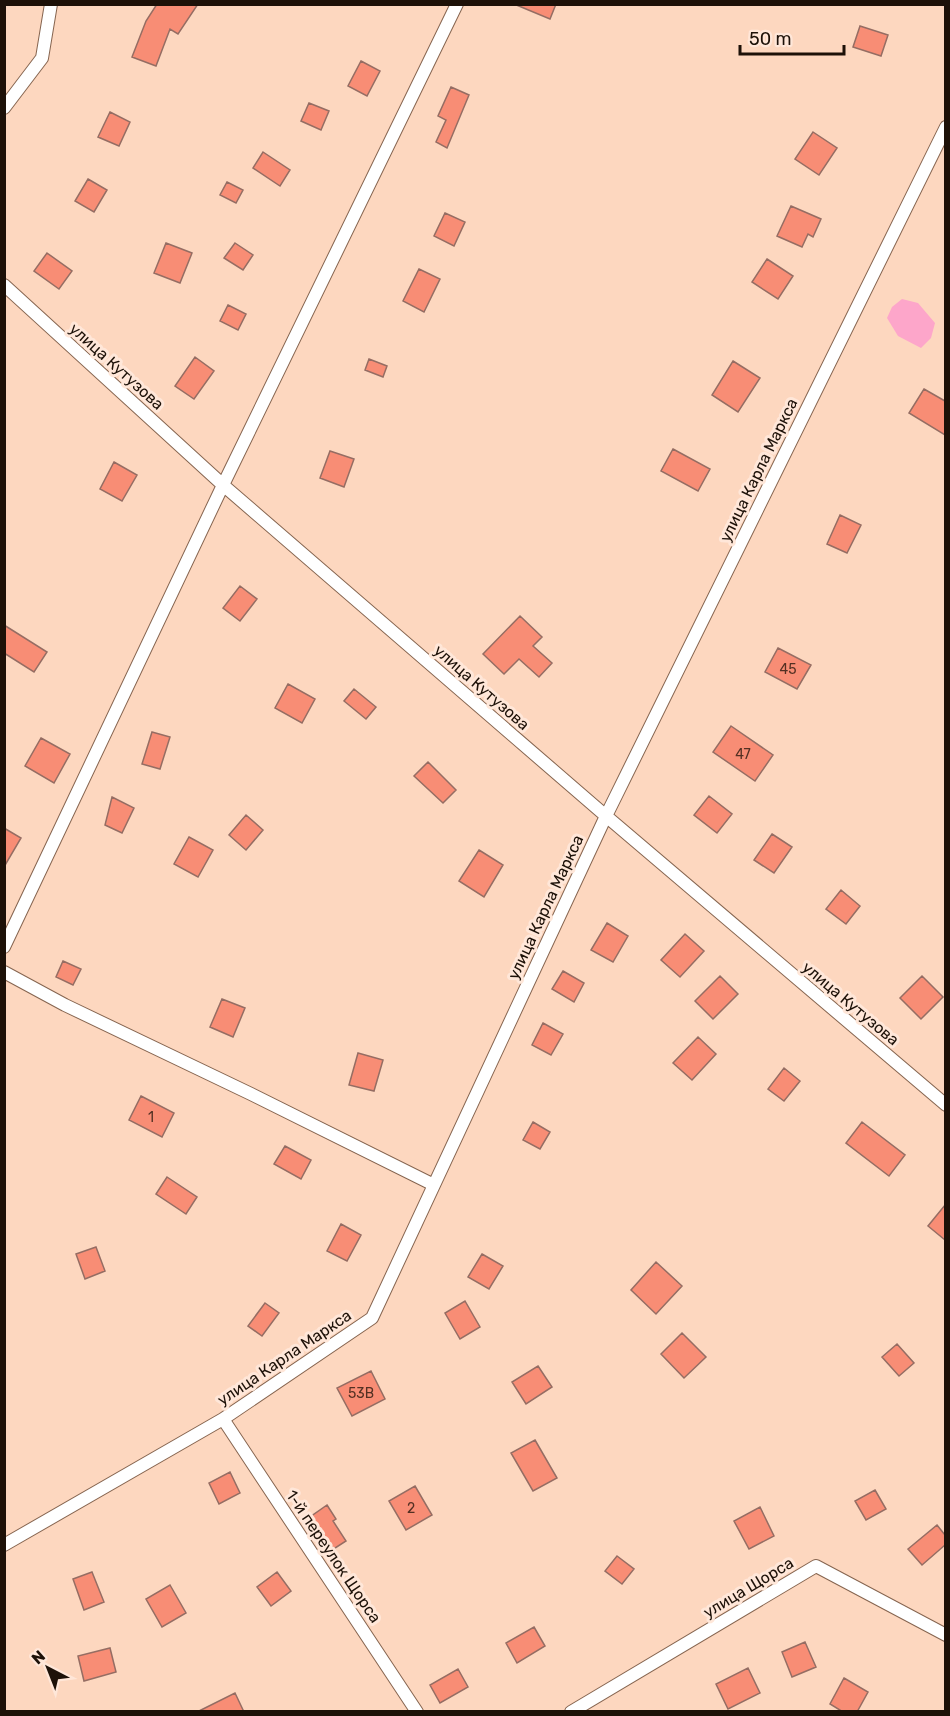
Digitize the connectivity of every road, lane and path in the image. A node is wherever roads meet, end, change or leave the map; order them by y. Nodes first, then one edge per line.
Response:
1 (51, 4) edge
2 (457, 4) edge
3 (4, 108) edge
4 (945, 127) edge
5 (4, 285) edge
6 (223, 485) junction
7 (606, 816) junction
8 (4, 947) edge
9 (4, 972) edge
10 (945, 1105) edge
11 (434, 1185) junction
12 (223, 1419) junction
13 (4, 1545) edge
14 (945, 1635) edge
15 (417, 1712) edge
16 (571, 1712) edge

1 - 3 street
2 - 6 street
4 - 7 street, улица Карла Маркса
5 - 6 street, улица Кутузова
6 - 7 street, улица Кутузова
6 - 8 street
7 - 10 street, улица Кутузова
7 - 11 street, улица Карла Маркса
9 - 11 street
11 - 12 street, улица Карла Маркса
12 - 13 street, улица Карла Маркса
12 - 15 street, 1-й переулок Щорса
14 - 16 street, улица Щорса

